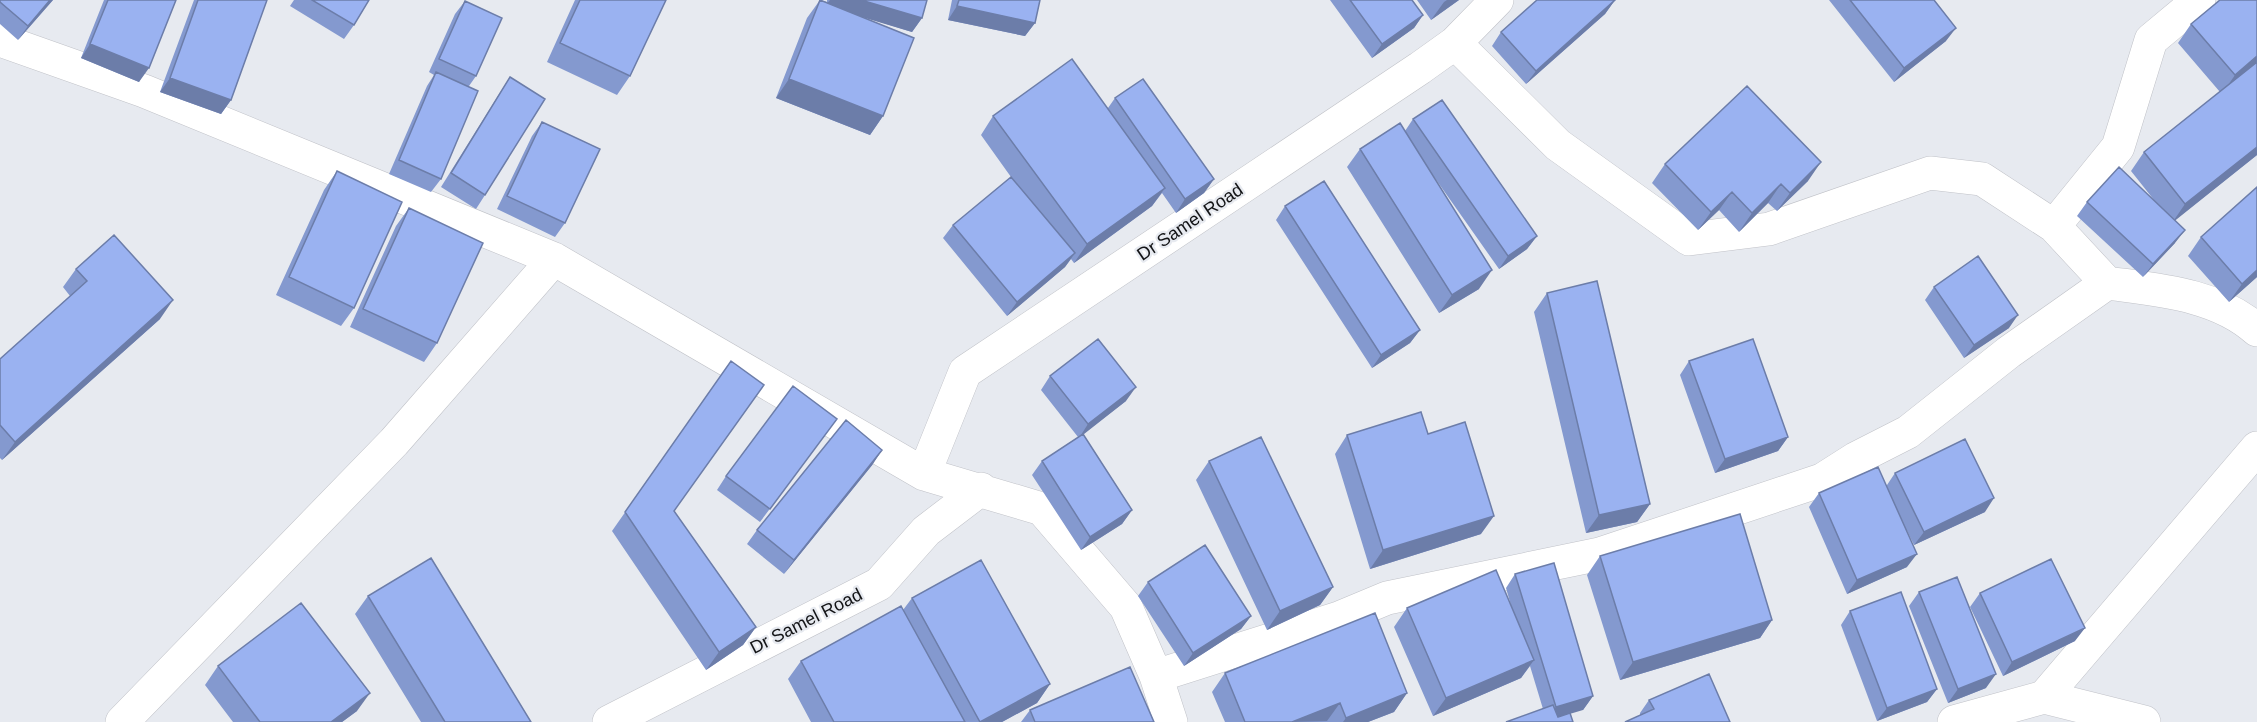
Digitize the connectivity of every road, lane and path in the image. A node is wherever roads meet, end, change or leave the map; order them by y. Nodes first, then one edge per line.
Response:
1 (1497, 0) edge
2 (2199, 0) edge
3 (0, 40) edge
4 (1455, 43) junction
5 (2054, 226) junction
6 (554, 259) junction
7 (2107, 282) junction
8 (2257, 330) edge
9 (2257, 448) edge
10 (924, 474) junction
11 (981, 489) junction
12 (1156, 676) junction
13 (2044, 697) junction
14 (122, 722) edge
15 (609, 722) edge
16 (1171, 722) edge
17 (1954, 722) edge
18 (2144, 722) edge

1 - 4 street, Dr Samel Road
2 - 5 street
3 - 6 street
4 - 5 street
4 - 10 street, Dr Samel Road
5 - 7 street
6 - 10 street
6 - 14 street
7 - 8 street
7 - 12 street
9 - 13 street
10 - 11 street
11 - 12 street
11 - 15 street, Dr Samel Road
12 - 16 street
13 - 17 street
13 - 18 street

